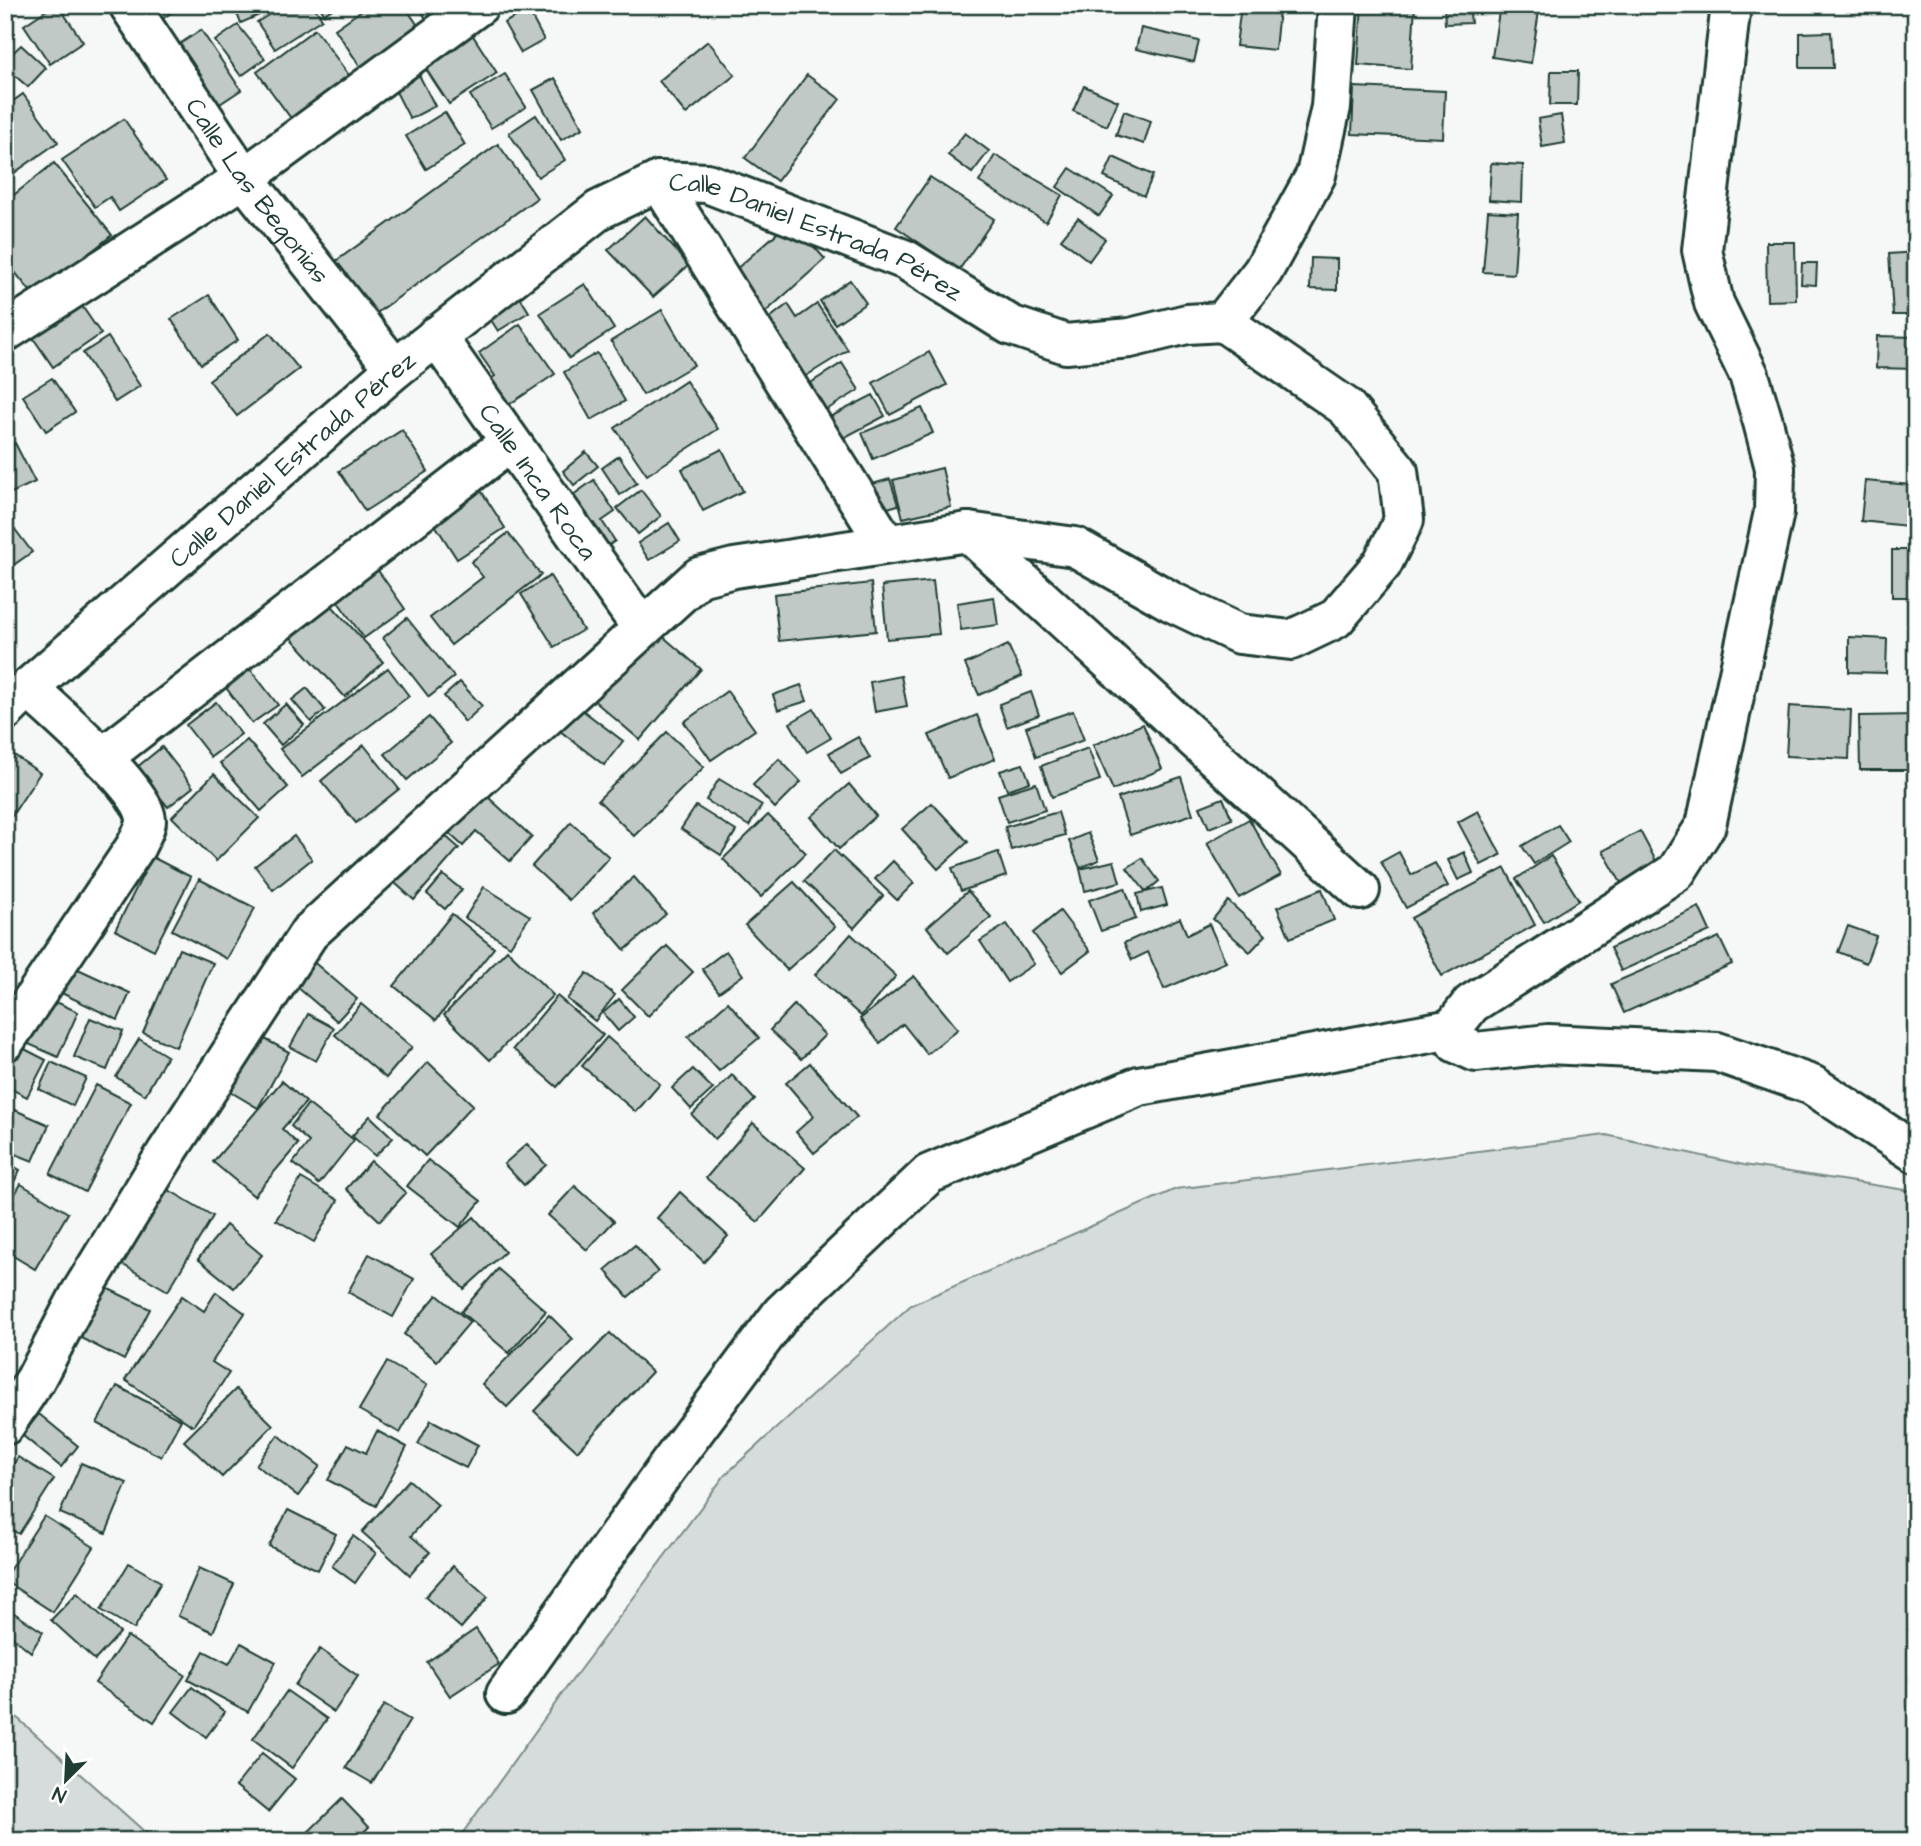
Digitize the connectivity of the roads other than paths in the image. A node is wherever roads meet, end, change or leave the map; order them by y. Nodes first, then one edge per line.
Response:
1 (129, 5) edge
2 (479, 5) edge
3 (1338, 5) edge
4 (1731, 5) edge
5 (244, 178) junction
6 (659, 181) junction
7 (1223, 322) junction
8 (5, 332) edge
9 (436, 336) junction
10 (395, 369) junction
11 (510, 442) junction
12 (968, 532) junction
13 (886, 544) junction
14 (642, 628) junction
15 (17, 700) edge
16 (103, 758) junction
17 (1360, 890) dead end
18 (1452, 1029) junction
19 (5, 1041) edge
20 (1916, 1153) edge
21 (5, 1426) edge
22 (506, 1695) dead end

1 - 5 street, Calle Las Begonias
2 - 5 street
3 - 7 street
4 - 18 street
5 - 8 street
5 - 10 street, Calle Las Begonias
6 - 7 street, Calle Daniel Estrada Pérez
6 - 9 street, Calle Daniel Estrada Pérez
6 - 13 street
7 - 12 street
9 - 10 street, Calle Daniel Estrada Pérez
9 - 11 street, Calle Inca Roca
10 - 15 street, Calle Daniel Estrada Pérez
11 - 14 street, Calle Inca Roca
11 - 16 street
12 - 13 street
12 - 17 street
13 - 14 street
14 - 21 street
15 - 16 street
16 - 19 street
18 - 20 street
18 - 22 street

